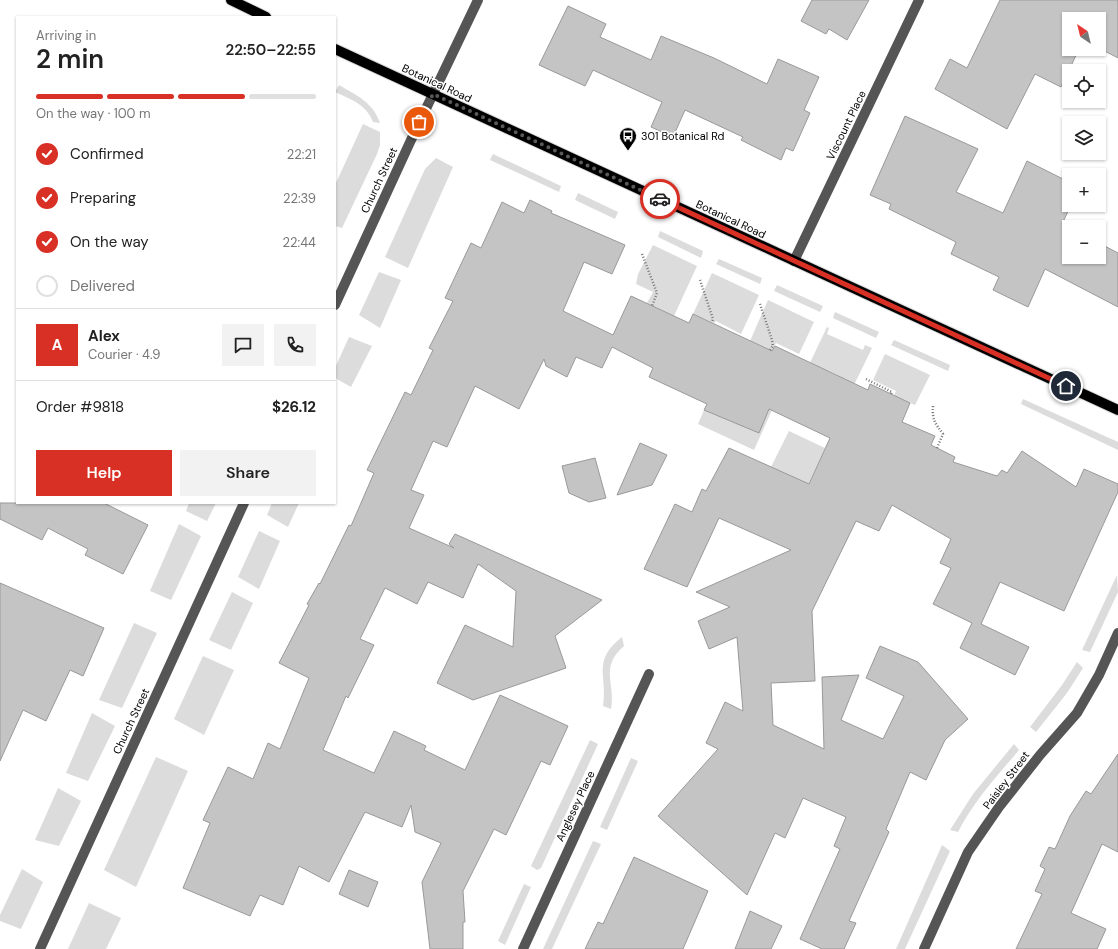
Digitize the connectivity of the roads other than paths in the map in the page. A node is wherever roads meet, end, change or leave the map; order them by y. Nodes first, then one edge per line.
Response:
1 (230, 0) edge
2 (478, 0) edge
3 (919, 0) edge
4 (264, 16) edge
5 (336, 49) edge
6 (433, 94) junction
7 (794, 261) junction
8 (336, 303) edge
9 (1118, 410) edge
10 (244, 504) edge
11 (1118, 634) edge
12 (649, 674) dead end
13 (40, 949) edge
14 (523, 949) edge
15 (924, 949) edge

1 - 4 main road
2 - 6 street, Church Street
3 - 7 street, Viscount Place
5 - 6 main road, Botanical Road
6 - 7 main road, Botanical Road
6 - 8 street, Church Street
7 - 9 main road, Botanical Road
10 - 13 street, Church Street
11 - 15 street, Paisley Street
12 - 14 street, Anglesey Place

